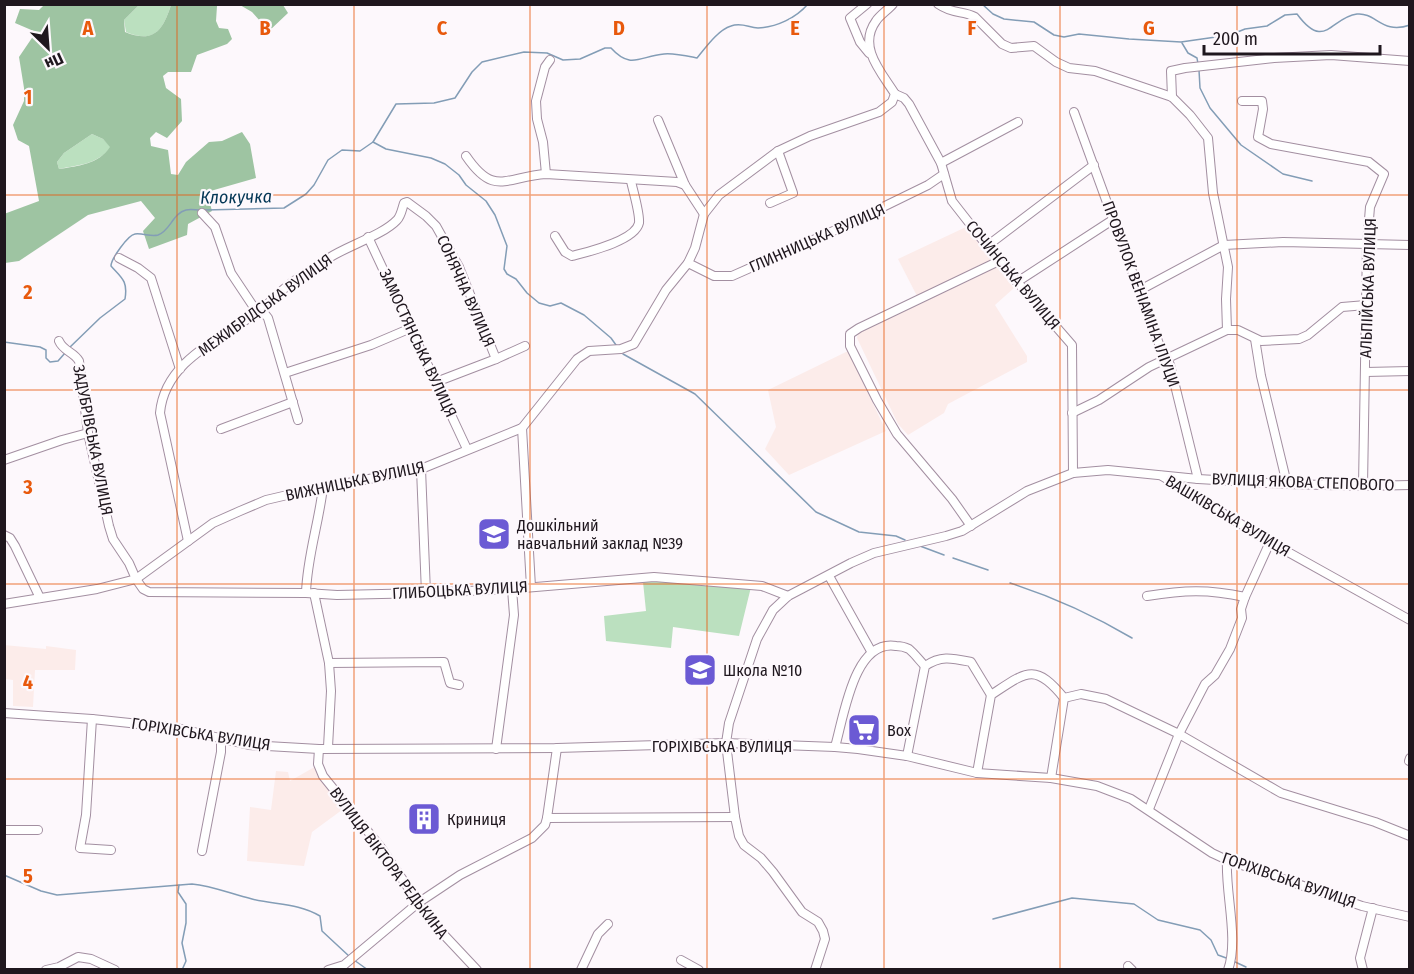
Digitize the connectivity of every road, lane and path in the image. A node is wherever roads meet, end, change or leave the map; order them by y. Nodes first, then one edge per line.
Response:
1 (867, 4) edge
2 (893, 4) edge
3 (939, 4) edge
4 (872, 56) junction
5 (550, 60) dead end
6 (1410, 61) edge
7 (895, 94) junction
8 (1172, 97) junction
9 (1242, 101) dead end
10 (1074, 112) dead end
11 (658, 120) dead end
12 (1018, 122) dead end
13 (778, 152) junction
14 (466, 156) dead end
15 (941, 163) junction
16 (1094, 165) junction
17 (546, 174) junction
18 (944, 174) junction
19 (631, 181) junction
20 (686, 185) junction
21 (407, 202) joint
22 (770, 203) dead end
23 (202, 213) dead end
24 (704, 214) junction
25 (1114, 219) junction
26 (555, 236) dead end
27 (368, 237) junction
28 (1367, 244) junction
29 (1410, 244) edge
30 (1224, 245) junction
31 (987, 246) junction
32 (119, 258) dead end
33 (999, 261) junction
34 (688, 263) junction
35 (1017, 282) junction
36 (1140, 290) junction
37 (1366, 305) junction
38 (259, 311) junction
39 (411, 328) junction
40 (1227, 330) junction
41 (1255, 339) junction
42 (59, 340) dead end
43 (525, 346) dead end
44 (496, 359) junction
45 (1167, 359) junction
46 (180, 369) junction
47 (1410, 371) edge
48 (1366, 372) junction
49 (285, 373) junction
50 (436, 382) junction
51 (293, 402) junction
52 (1072, 413) junction
53 (298, 420) dead end
54 (522, 428) junction
55 (221, 429) dead end
56 (88, 433) junction
57 (467, 449) junction
58 (4, 460) edge
59 (421, 469) junction
60 (1073, 473) junction
61 (1160, 476) junction
62 (1198, 479) junction
63 (1287, 484) junction
64 (1410, 485) edge
65 (1363, 486) junction
66 (323, 487) junction
67 (971, 526) junction
68 (4, 535) edge
69 (188, 541) junction
70 (1270, 542) junction
71 (829, 576) junction
72 (136, 579) junction
73 (531, 587) junction
74 (512, 590) junction
75 (310, 593) junction
76 (426, 593) junction
77 (788, 596) junction
78 (1147, 596) dead end
79 (1245, 597) junction
80 (40, 598) junction
81 (4, 604) edge
82 (1410, 620) edge
83 (871, 651) junction
84 (328, 663) junction
85 (925, 666) junction
86 (459, 685) dead end
87 (991, 694) junction
88 (1064, 698) junction
89 (4, 713) edge
90 (92, 719) junction
91 (1179, 734) junction
92 (221, 737) junction
93 (726, 743) junction
94 (328, 747) junction
95 (835, 747) junction
96 (319, 748) junction
97 (556, 748) junction
98 (496, 749) junction
99 (907, 756) junction
100 (977, 773) junction
101 (1051, 778) junction
102 (1149, 809) junction
103 (735, 817) junction
104 (548, 818) junction
105 (4, 830) edge
106 (38, 830) dead end
107 (1410, 836) edge
108 (111, 850) dead end
109 (202, 850) dead end
110 (1227, 860) junction
111 (418, 903) junction
112 (1373, 908) junction
113 (1410, 916) edge
114 (608, 924) dead end
115 (681, 960) dead end
116 (812, 968) edge
117 (1229, 968) edge
118 (46, 969) edge
119 (115, 969) edge
120 (328, 969) edge
121 (477, 969) edge
122 (581, 969) edge
123 (699, 969) edge
124 (1239, 969) edge
125 (1363, 969) edge

1 - 4 street
2 - 4 street
3 - 8 street
4 - 7 street
5 - 17 street
6 - 8 street
7 - 13 street
7 - 15 street, СОЧИНСЬКА ВУЛИЦЯ
8 - 30 street
9 - 28 street, АЛЬПІЙСЬКА ВУЛИЦЯ
10 - 16 street, ПРОВУЛОК ВЕНІАМІНА ІЛІУЦИ
11 - 20 street
12 - 15 street
13 - 22 street
13 - 24 street
14 - 17 street
15 - 18 street, СОЧИНСЬКА ВУЛИЦЯ
16 - 25 street, ПРОВУЛОК ВЕНІАМІНА ІЛІУЦИ
16 - 31 street
17 - 19 street
18 - 31 street, СОЧИНСЬКА ВУЛИЦЯ
18 - 34 street, ГЛИННИЦЬКА ВУЛИЦЯ
19 - 20 street
19 - 26 street
20 - 24 street
21 - 27 street, МЕЖИБРІДСЬКА ВУЛИЦЯ
21 - 44 street, СОНЯЧНА ВУЛИЦЯ
23 - 38 street
24 - 34 street
25 - 35 street
25 - 36 street, ПРОВУЛОК ВЕНІАМІНА ІЛІУЦИ
27 - 38 street, МЕЖИБРІДСЬКА ВУЛИЦЯ
27 - 39 street, ЗАМОСТЯНСЬКА ВУЛИЦЯ
28 - 29 street
28 - 30 street
28 - 37 street, АЛЬПІЙСЬКА ВУЛИЦЯ
30 - 36 street
30 - 40 street
31 - 33 street, СОЧИНСЬКА ВУЛИЦЯ
32 - 46 street
33 - 35 street, СОЧИНСЬКА ВУЛИЦЯ
33 - 67 street
34 - 54 street
35 - 52 street, СОЧИНСЬКА ВУЛИЦЯ
36 - 45 street, ПРОВУЛОК ВЕНІАМІНА ІЛІУЦИ
37 - 41 street
37 - 48 street, АЛЬПІЙСЬКА ВУЛИЦЯ
38 - 46 street, МЕЖИБРІДСЬКА ВУЛИЦЯ
38 - 49 street
39 - 49 street
39 - 50 street, ЗАМОСТЯНСЬКА ВУЛИЦЯ
40 - 41 street
40 - 45 street
41 - 63 street
42 - 56 street, ЗАДУБРІВСЬКА ВУЛИЦЯ
43 - 44 street, СОНЯЧНА ВУЛИЦЯ
44 - 50 street, СОНЯЧНА ВУЛИЦЯ
45 - 52 street
45 - 62 street, ПРОВУЛОК ВЕНІАМІНА ІЛІУЦИ
46 - 69 street, МЕЖИБРІДСЬКА ВУЛИЦЯ
47 - 48 street
48 - 65 street, АЛЬПІЙСЬКА ВУЛИЦЯ
49 - 51 street
50 - 57 street, ЗАМОСТЯНСЬКА ВУЛИЦЯ
51 - 53 street
51 - 55 street
52 - 60 street, СОЧИНСЬКА ВУЛИЦЯ
54 - 57 street, ВИЖНИЦЬКА ВУЛИЦЯ
54 - 73 street
56 - 58 street
56 - 72 street, ЗАДУБРІВСЬКА ВУЛИЦЯ
57 - 59 street, ВИЖНИЦЬКА ВУЛИЦЯ
59 - 66 street, ВИЖНИЦЬКА ВУЛИЦЯ
59 - 76 street
60 - 61 street, ВАШКІВСЬКА ВУЛИЦЯ
60 - 67 street, ВАШКІВСЬКА ВУЛИЦЯ
61 - 62 street, ВУЛИЦЯ ЯКОВА СТЕПОВОГО
61 - 70 street, ВАШКІВСЬКА ВУЛИЦЯ
62 - 63 street, ВУЛИЦЯ ЯКОВА СТЕПОВОГО
63 - 65 street, ВУЛИЦЯ ЯКОВА СТЕПОВОГО
64 - 65 street, ВУЛИЦЯ ЯКОВА СТЕПОВОГО
66 - 69 street, ВИЖНИЦЬКА ВУЛИЦЯ
66 - 75 street
67 - 71 street, ВАШКІВСЬКА ВУЛИЦЯ
68 - 80 street
69 - 72 street, ВИЖНИЦЬКА ВУЛИЦЯ
70 - 79 street
70 - 82 street, ВАШКІВСЬКА ВУЛИЦЯ
71 - 77 street, ВАШКІВСЬКА ВУЛИЦЯ
71 - 83 street
72 - 75 street, ГЛИБОЦЬКА ВУЛИЦЯ
72 - 80 street, ВИЖНИЦЬКА ВУЛИЦЯ
73 - 74 street, ГЛИБОЦЬКА ВУЛИЦЯ
73 - 77 street, ГЛИБОЦЬКА ВУЛИЦЯ
74 - 76 street, ГЛИБОЦЬКА ВУЛИЦЯ
74 - 98 street
75 - 76 street, ГЛИБОЦЬКА ВУЛИЦЯ
75 - 84 street
77 - 93 street, ВАШКІВСЬКА ВУЛИЦЯ
78 - 79 street
79 - 91 street
80 - 81 street, ВИЖНИЦЬКА ВУЛИЦЯ
83 - 85 street
83 - 95 street
84 - 86 street
84 - 94 street
85 - 87 street
85 - 99 street
87 - 88 street
87 - 100 street
88 - 91 street
88 - 101 street
89 - 90 street, ГОРІХІВСЬКА ВУЛИЦЯ
90 - 92 street, ГОРІХІВСЬКА ВУЛИЦЯ
90 - 108 street
91 - 102 street
91 - 107 street
92 - 96 street, ГОРІХІВСЬКА ВУЛИЦЯ
92 - 109 street
93 - 95 street, ГОРІХІВСЬКА ВУЛИЦЯ
93 - 97 street, ГОРІХІВСЬКА ВУЛИЦЯ
93 - 103 street, ВАШКІВСЬКА ВУЛИЦЯ
94 - 96 street, ГОРІХІВСЬКА ВУЛИЦЯ
94 - 98 street, ГОРІХІВСЬКА ВУЛИЦЯ
95 - 99 street, ГОРІХІВСЬКА ВУЛИЦЯ
96 - 111 street, ВУЛИЦЯ ВІКТОРА РЕДЬКИНА
97 - 98 street, ГОРІХІВСЬКА ВУЛИЦЯ
97 - 104 street
99 - 100 street, ГОРІХІВСЬКА ВУЛИЦЯ
100 - 101 street, ГОРІХІВСЬКА ВУЛИЦЯ
101 - 102 street, ГОРІХІВСЬКА ВУЛИЦЯ
102 - 110 street, ГОРІХІВСЬКА ВУЛИЦЯ
103 - 104 street
103 - 116 street, ВАШКІВСЬКА ВУЛИЦЯ
104 - 111 street
105 - 106 street
110 - 112 street, ГОРІХІВСЬКА ВУЛИЦЯ
110 - 117 street
111 - 120 street
111 - 121 street, ВУЛИЦЯ ВІКТОРА РЕДЬКИНА
112 - 113 street, ГОРІХІВСЬКА ВУЛИЦЯ
112 - 125 street
114 - 122 street
115 - 123 street
117 - 124 street
118 - 119 street

